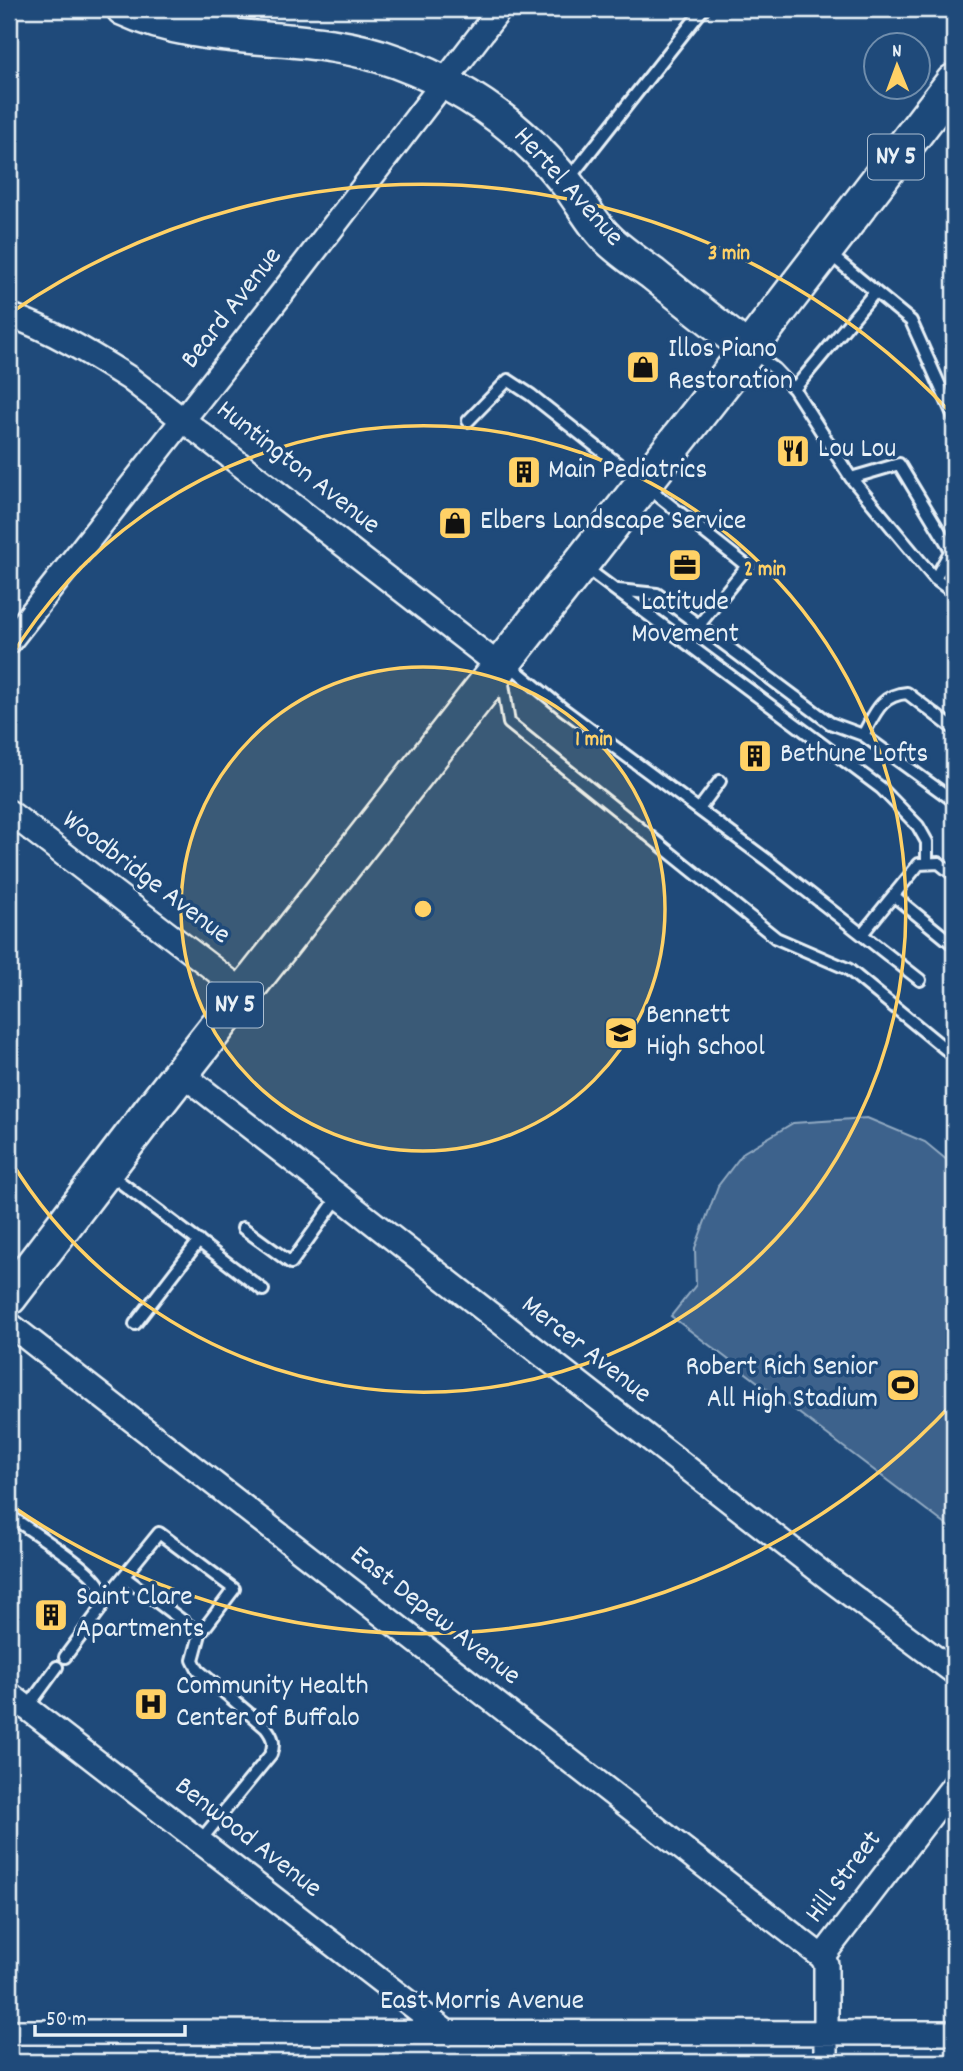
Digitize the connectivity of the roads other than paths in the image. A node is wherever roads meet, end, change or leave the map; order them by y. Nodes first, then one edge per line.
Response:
1 (123, 9) edge
2 (500, 9) edge
3 (703, 9) edge
4 (954, 82) edge
5 (443, 83) junction
6 (566, 182) junction
7 (825, 251) junction
8 (875, 292) junction
9 (9, 315) edge
10 (749, 350) junction
11 (794, 389) junction
12 (950, 395) edge
13 (954, 417) edge
14 (184, 419) junction
15 (468, 421) dead end
16 (851, 478) junction
17 (643, 485) junction
18 (581, 564) junction
19 (935, 579) junction
20 (615, 590) junction
21 (954, 593) edge
22 (699, 625) junction
23 (9, 642) edge
24 (503, 664) junction
25 (954, 729) edge
26 (863, 735) junction
27 (720, 782) dead end
28 (954, 800) edge
29 (699, 809) junction
30 (9, 812) edge
31 (928, 862) junction
32 (954, 875) edge
33 (894, 896) junction
34 (862, 934) junction
35 (954, 945) edge
36 (920, 980) dead end
37 (245, 993) junction
38 (954, 1056) edge
39 (181, 1073) junction
40 (106, 1171) junction
41 (339, 1196) junction
42 (243, 1228) dead end
43 (199, 1241) junction
44 (263, 1290) dead end
45 (9, 1297) edge
46 (9, 1324) edge
47 (135, 1324) dead end
48 (9, 1515) edge
49 (124, 1577) junction
50 (103, 1602) junction
51 (200, 1634) junction
52 (65, 1657) dead end
53 (58, 1667) dead end
54 (954, 1672) edge
55 (18, 1701) edge
56 (954, 1784) edge
57 (200, 1841) junction
58 (822, 1957) junction
59 (9, 2032) edge
60 (448, 2033) junction
61 (954, 2033) edge
62 (825, 2034) junction
63 (825, 2062) edge

1 - 5 street, Hertel Avenue
2 - 5 street, Beard Avenue
3 - 6 lane
4 - 7 main road, NY 5
5 - 6 street, Hertel Avenue
5 - 14 street, Beard Avenue
6 - 10 street, Hertel Avenue
7 - 8 lane
7 - 10 main road, NY 5
8 - 11 lane
8 - 12 lane
9 - 14 street, Huntington Avenue
10 - 11 lane
10 - 17 main road, NY 5
11 - 16 lane
12 - 13 lane
14 - 23 street, Beard Avenue
14 - 24 street, Huntington Avenue
15 - 17 lane
16 - 19 lane
16 - 19 lane
17 - 18 main road, NY 5
17 - 22 lane
18 - 20 lane
18 - 24 main road, NY 5
19 - 21 lane
20 - 22 lane
20 - 31 lane
22 - 26 lane
24 - 29 lane
24 - 37 main road, NY 5
24 - 38 lane
25 - 26 lane
26 - 28 lane
27 - 29 lane
29 - 34 lane
30 - 37 street, Woodbridge Avenue
31 - 32 lane
31 - 33 lane
33 - 34 lane
33 - 35 lane
34 - 36 lane
37 - 39 main road, NY 5
39 - 40 main road, NY 5
39 - 41 street, Mercer Avenue
40 - 43 lane
40 - 45 main road, NY 5
41 - 42 lane
41 - 54 street, Mercer Avenue
43 - 44 lane
43 - 47 lane
46 - 58 street, East Depew Avenue
48 - 50 lane
49 - 50 lane
49 - 51 lane
49 - 51 lane
50 - 52 lane
51 - 57 lane
53 - 55 lane
55 - 57 street, Benwood Avenue
56 - 58 street, Hill Street
57 - 60 street, Benwood Avenue
58 - 62 street, Hill Street
59 - 60 street, East Morris Avenue
60 - 62 street, East Morris Avenue
61 - 62 street, East Morris Avenue
62 - 63 street, Hill Street

